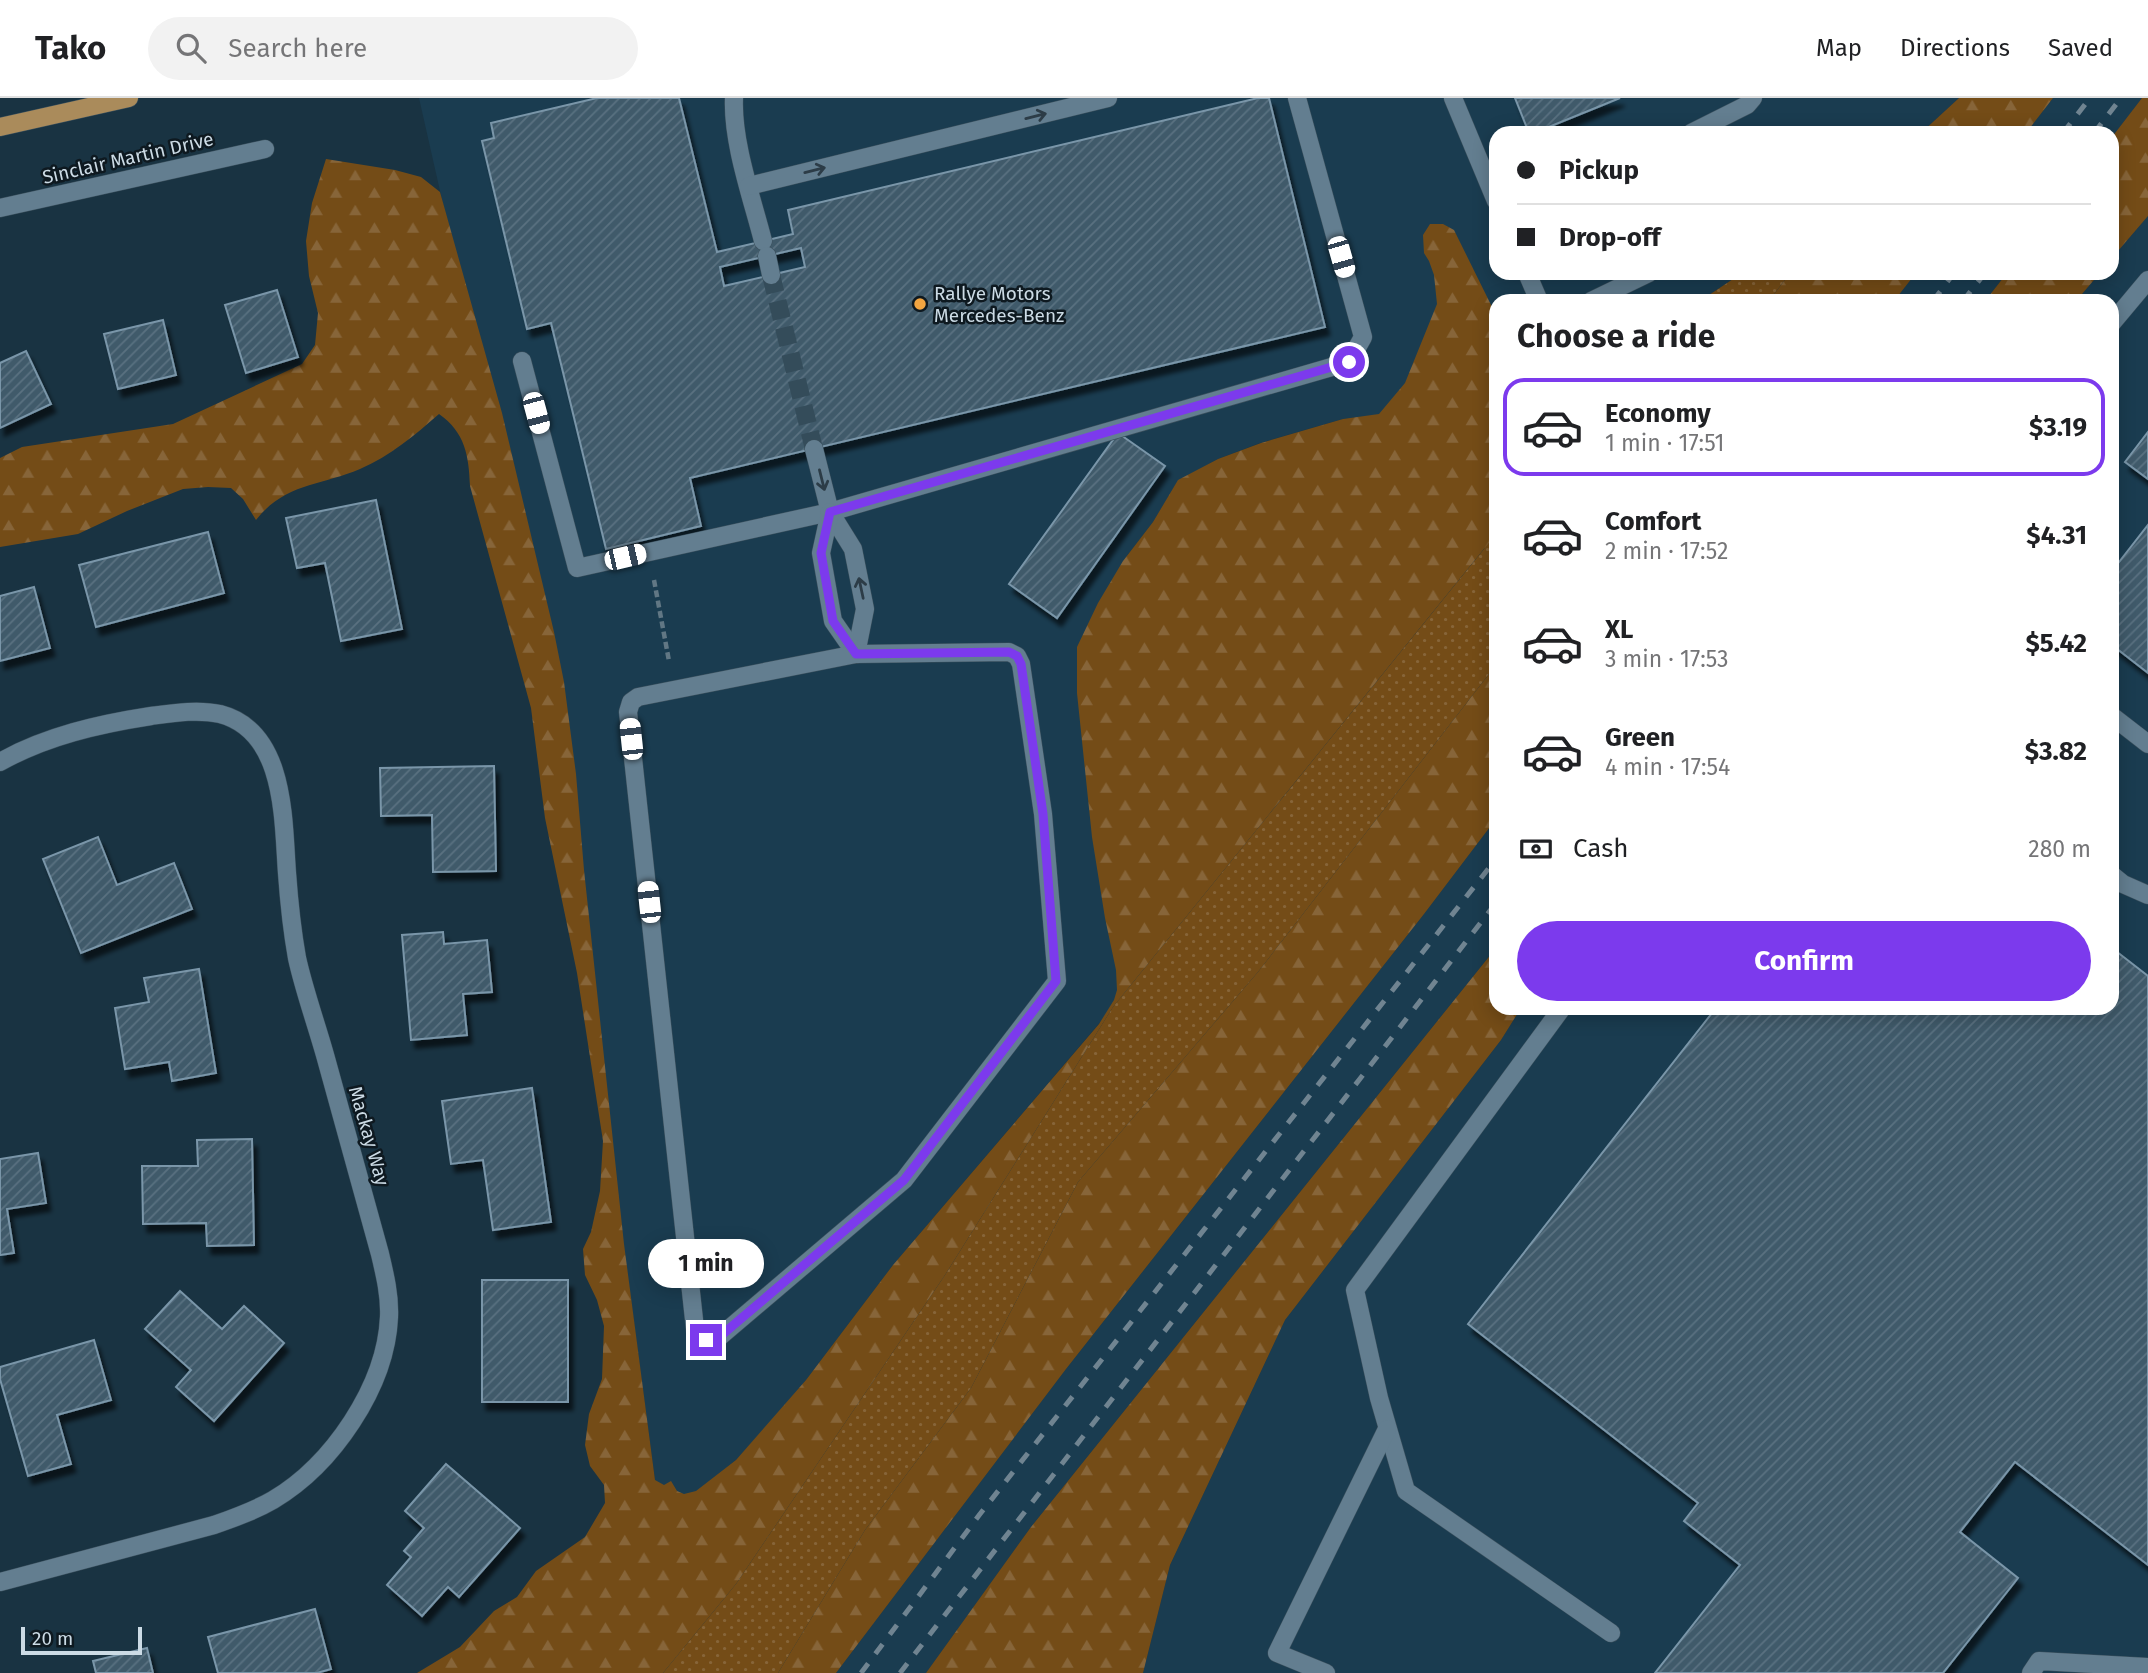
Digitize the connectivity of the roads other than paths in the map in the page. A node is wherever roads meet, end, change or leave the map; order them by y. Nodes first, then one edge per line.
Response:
1 (129, 98) edge
2 (734, 98) edge
3 (1108, 98) edge
4 (1297, 98) edge
5 (1453, 98) edge
6 (1753, 98) edge
7 (1088, 100) edge
8 (1705, 126) edge
9 (0, 127) edge
10 (265, 149) dead end
11 (1489, 184) edge
12 (749, 186) junction
13 (0, 208) edge
14 (771, 275) tunnel mouth
15 (1634, 280) edge
16 (2148, 280) edge
17 (1606, 294) edge
18 (2119, 315) edge
19 (522, 361) dead end
20 (814, 449) tunnel mouth
21 (830, 512) junction
22 (856, 654) junction
23 (2119, 721) edge
24 (2148, 744) edge
25 (0, 762) edge
26 (2119, 881) edge
27 (2148, 895) edge
28 (1557, 1015) edge
29 (1387, 1429) junction
30 (0, 1582) edge
31 (1611, 1633) dead end
32 (2148, 1667) edge
33 (1326, 1673) edge
34 (2031, 1673) edge

1 - 9 main road
2 - 12 street
3 - 7 street
4 - 21 street
5 - 11 street
6 - 8 street
12 -> 7 street
10 - 13 street, Sinclair Martin Drive
12 - 14 street
15 - 17 street
16 - 18 street
19 - 21 street
20 -> 21 street
22 -> 21 street
21 - 22 street
22 - 22 street
23 - 24 street
25 - 30 street, Mackay Way
26 - 27 street
28 - 29 street
29 - 31 street
29 - 33 street
32 - 34 street

